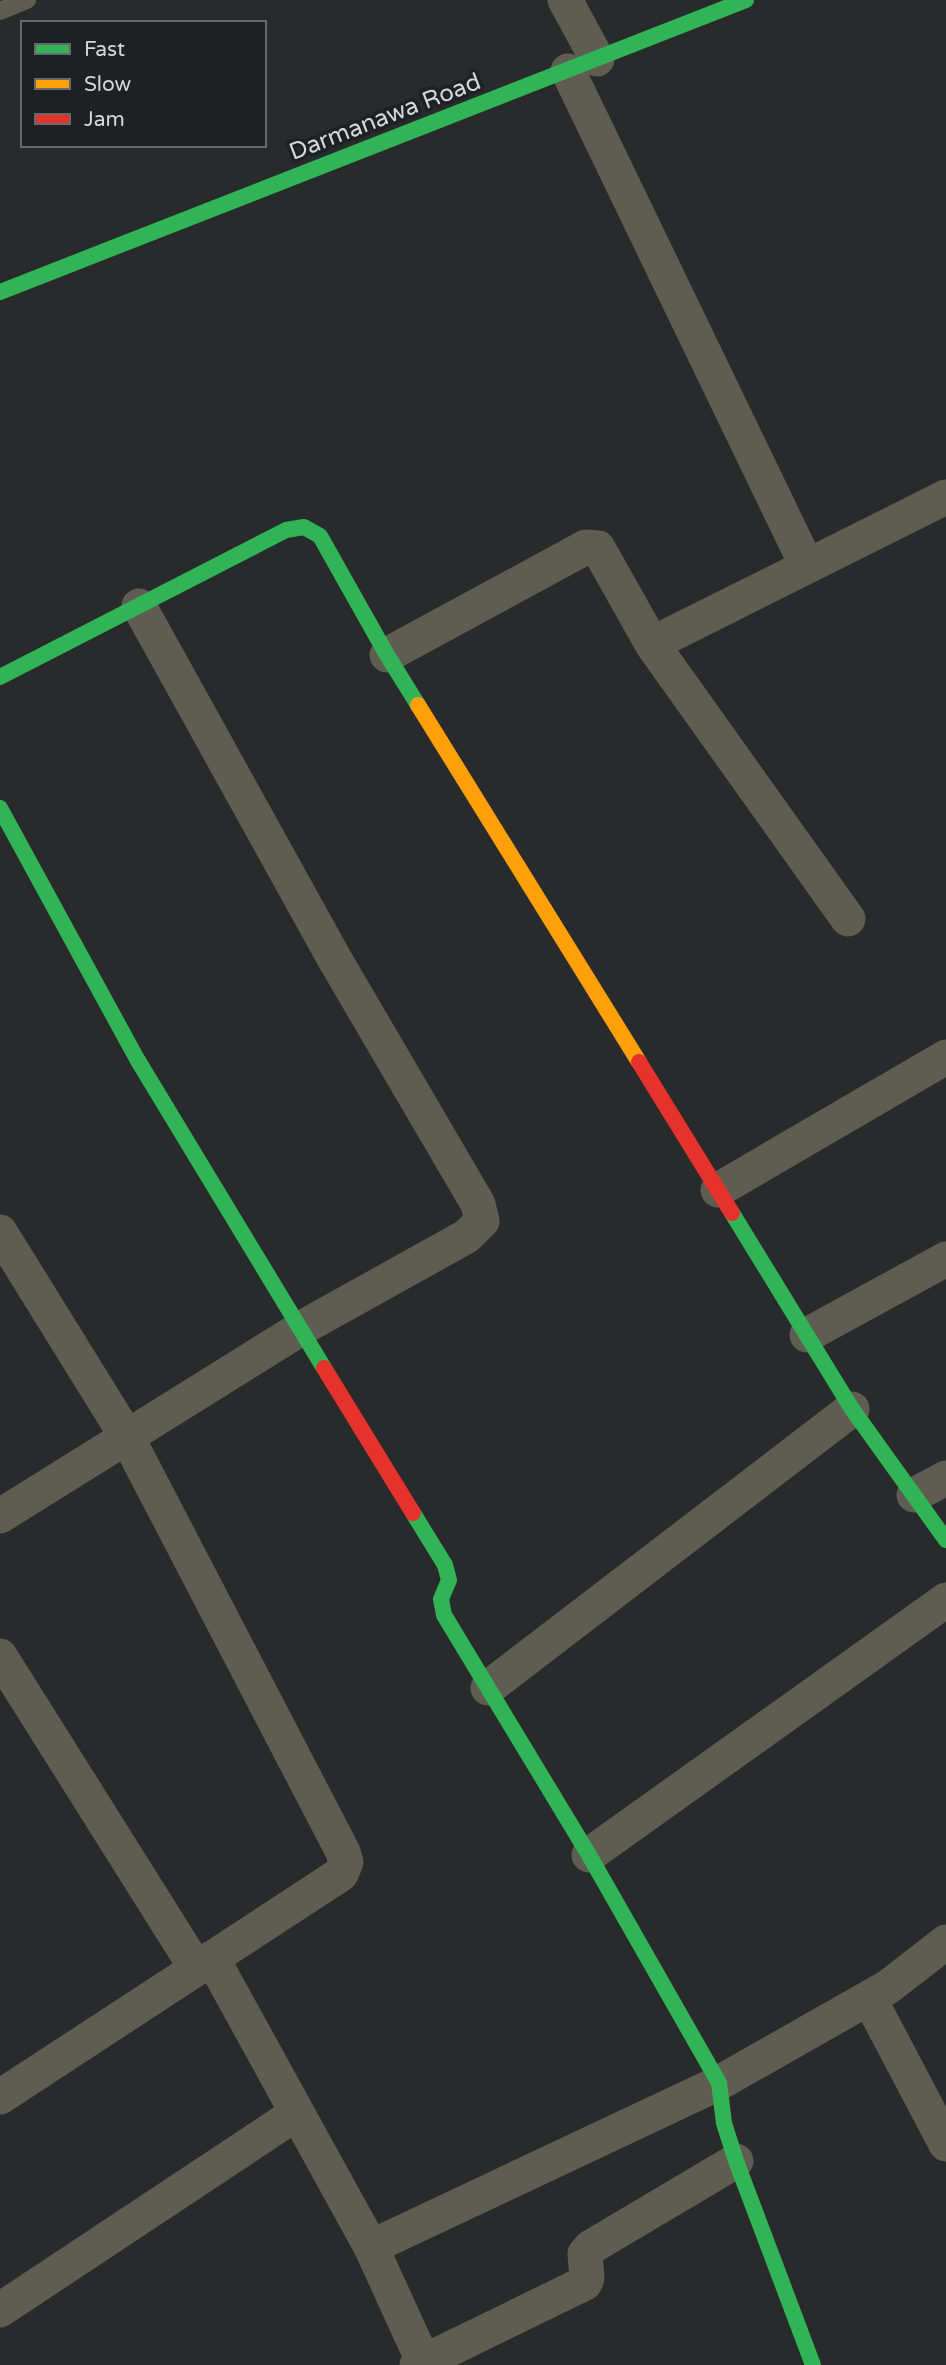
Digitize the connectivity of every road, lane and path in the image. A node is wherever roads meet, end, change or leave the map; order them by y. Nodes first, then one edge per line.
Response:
1 (27, 0) edge
2 (565, 0) edge
3 (746, 0) edge
4 (0, 11) edge
5 (582, 65) junction
6 (0, 292) edge
7 (946, 497) edge
8 (807, 566) junction
9 (139, 606) junction
10 (652, 644) junction
11 (387, 655) junction
12 (0, 677) edge
13 (0, 808) edge
14 (848, 919) dead end
15 (946, 1056) edge
16 (718, 1190) junction
17 (0, 1232) edge
18 (946, 1259) edge
19 (300, 1329) junction
20 (807, 1335) junction
21 (852, 1409) junction
22 (127, 1437) junction
23 (946, 1478) edge
24 (914, 1495) junction
25 (0, 1516) edge
26 (946, 1540) edge
27 (946, 1600) edge
28 (0, 1656) edge
29 (488, 1688) junction
30 (589, 1854) junction
31 (946, 1942) edge
32 (204, 1963) junction
33 (869, 1998) junction
34 (719, 2083) junction
35 (0, 2097) edge
36 (297, 2113) junction
37 (946, 2144) edge
38 (736, 2161) junction
39 (371, 2247) junction
40 (0, 2310) edge
41 (420, 2363) edge
42 (813, 2365) edge

1 - 4 lane
2 - 5 street
3 - 5 street, Darmanawa Road
5 - 6 street, Darmanawa Road
5 - 8 street
7 - 8 street
8 - 10 street
9 - 11 street
9 - 12 street
9 - 19 street
10 - 11 street
10 - 14 street
11 - 16 street
13 - 19 street
15 - 16 street
16 - 20 street
17 - 22 street
18 - 20 street
19 - 22 street
19 - 29 street
20 - 21 street
21 - 24 street
21 - 29 street
22 - 25 street
22 - 32 street
23 - 24 street
24 - 26 street
27 - 30 street
28 - 32 street
29 - 30 street
30 - 34 street
31 - 33 street
32 - 35 street
32 - 36 street
33 - 34 street
33 - 37 street
34 - 38 street
34 - 39 street
36 - 39 street
36 - 40 street
38 - 41 street
38 - 42 street
39 - 41 street

